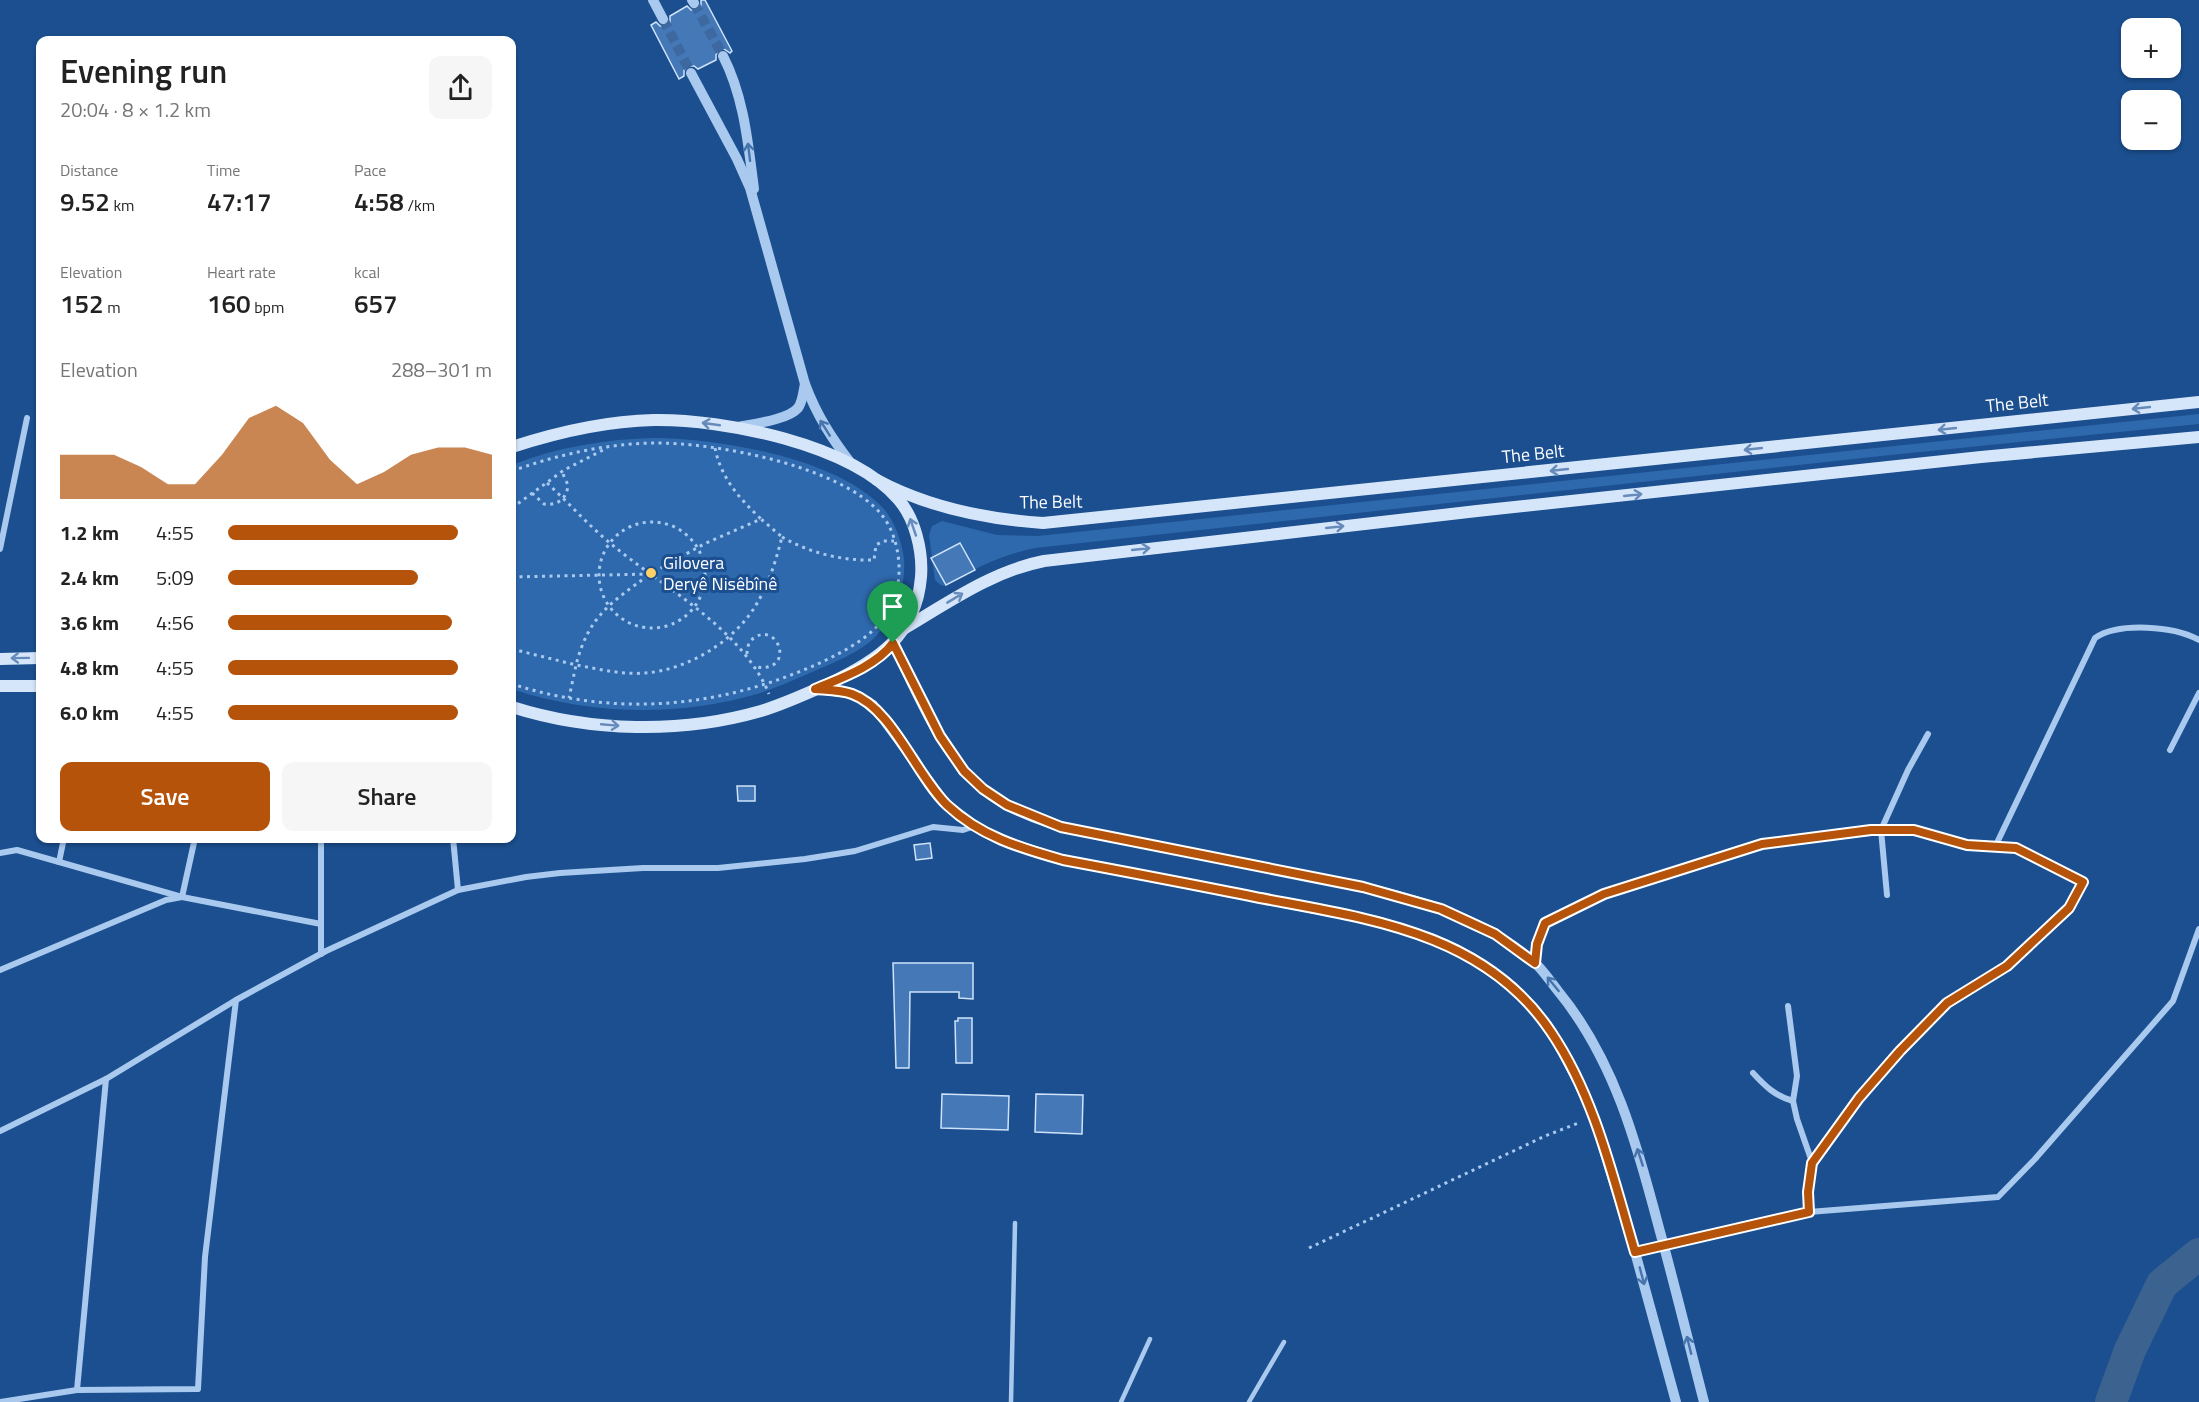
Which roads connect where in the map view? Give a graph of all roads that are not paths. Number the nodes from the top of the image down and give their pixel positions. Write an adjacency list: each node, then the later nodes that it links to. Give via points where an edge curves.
1 (653, 0): 2 (street)
2 (663, 19)
3 (723, 56): 5 (street, one-way to 3, via 744,120)
4 (691, 73): 5 (street, via 737,159)
5 (756, 210): 6 (street)
6 (805, 384): 9 (street, via 802,402 796,410); 12 (street, one-way to 6, via 822,424)
7 (2199, 402): 13 (main road, The Belt, one-way to 13, via 1043,523 990,518 941,507)
8 (27, 418): 14 (street)
9 (734, 428): 11 (main road, The Belt, one-way to 11, via 682,421 627,422 558,432); 12 (main road, The Belt, via 792,441)
10 (2199, 437): 15 (main road, one-way to 10, via 974,587 1044,561 1478,511)
11 (516, 446)
12 (854, 467): 13 (main road, The Belt)
13 (878, 480): 15 (main road, one-way to 13, via 921,578 920,550 899,500)
14 (0, 549)
15 (905, 628): 17 (main road)
16 (2199, 640): 35 (street, via 2152,626 2104,632 2095,638)
17 (893, 643): 22 (main road, via 862,667); 44 (street, via 940,736 964,771 1007,805 1061,827 1363,887 1441,909 1495,934)
18 (36, 658): 19 (main road, one-way to 19)
19 (0, 659)
20 (0, 686): 21 (main road)
21 (36, 686)
22 (815, 689): 26 (main road, one-way to 22, via 622,726 720,721 774,706); 29 (street, via 851,693 873,705 945,803)
23 (2199, 693): 28 (street)
24 (516, 708): 26 (main road)
25 (516, 714): 26 (main road)
26 (571, 721)
27 (1928, 734): 30 (street)
28 (2170, 750)
29 (975, 826): 38 (street, via 963,830 933,828 855,851 805,859 718,868 560,873); 56 (street, via 1003,841 1063,860 1377,921 1456,949 1517,992 1552,1032 1594,1117)
30 (1881, 830): 35 (street, via 1914,830 1967,845); 39 (street); 44 (street, via 1762,844 1604,894 1545,923)
31 (63, 843): 37 (street)
32 (194, 843): 40 (street)
33 (321, 843): 41 (street)
34 (453, 843): 38 (street)
35 (1995, 847): 52 (street, via 2016,848 2083,882 2069,908 2007,966 1947,1003 1900,1051)
36 (0, 852): 37 (street, via 17,850)
37 (59, 862): 40 (street)
38 (458, 890): 43 (street)
39 (1887, 895)
40 (182, 897): 41 (street); 45 (street, via 166,900)
41 (321, 924): 43 (street)
42 (2199, 929): 53 (street, via 2173,1001 1998,1197)
43 (321, 954): 46 (street)
44 (1535, 963): 55 (street, one-way to 44, via 1625,1111 1603,1057 1568,1002)
45 (0, 970)
46 (236, 1000): 49 (street); 59 (street, via 205,1257 198,1389)
47 (1788, 1006): 50 (street, via 1797,1076)
48 (1753, 1073): 50 (street, via 1780,1098)
49 (106, 1079): 51 (street); 59 (street)
50 (1793, 1101): 52 (street)
51 (0, 1131)
52 (1812, 1162): 53 (street)
53 (1809, 1212): 55 (street)
54 (1015, 1223): 61 (lane)
55 (1664, 1245): 56 (street); 65 (street, one-way to 55)
56 (1635, 1252): 64 (street, one-way to 64)
57 (1150, 1339): 62 (lane)
58 (1284, 1342): 63 (lane)
59 (78, 1390): 60 (street)
60 (0, 1402)
61 (1011, 1402)
62 (1121, 1402)
63 (1249, 1402)
64 (1676, 1402)
65 (1704, 1402)

